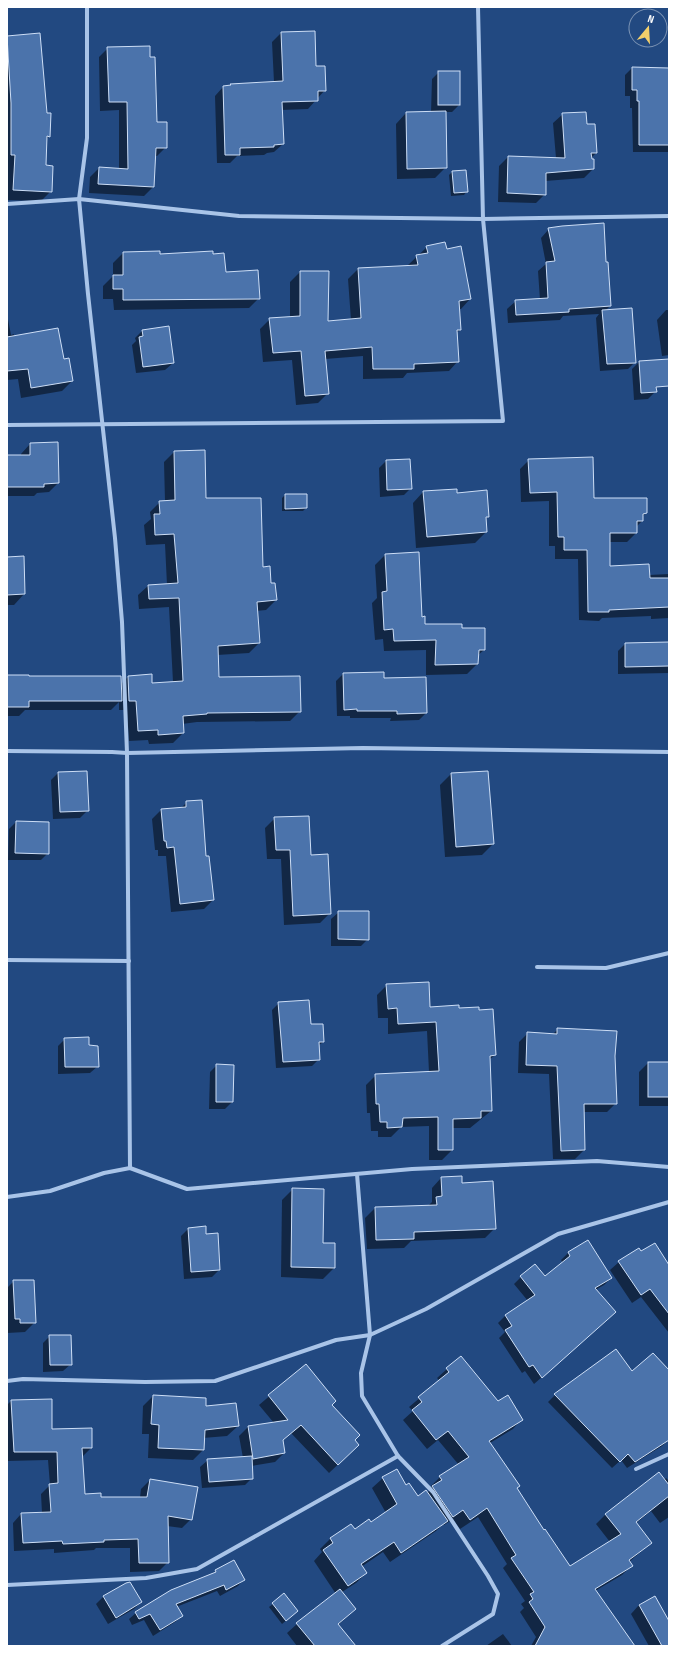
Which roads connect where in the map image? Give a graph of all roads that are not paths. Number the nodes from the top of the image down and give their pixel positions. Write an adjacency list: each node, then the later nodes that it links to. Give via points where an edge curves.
1 (87, 7): 3 (street, via 87,138)
2 (478, 7): 6 (street)
3 (79, 199): 4 (street); 6 (street, via 239,216); 7 (street)
4 (7, 204)
5 (669, 216): 6 (street)
6 (483, 219): 7 (street, via 503,421)
7 (102, 424): 8 (street); 11 (street, via 122,622)
8 (7, 425)
9 (7, 750): 11 (street)
10 (669, 752): 11 (street, via 363,748)
11 (127, 753): 14 (street)
12 (669, 953): 15 (street, via 606,968)
13 (7, 960): 14 (street)
14 (129, 962): 17 (street)
15 (538, 967)
16 (669, 1167): 18 (street, via 597,1161)
17 (130, 1168): 18 (street, via 186,1189); 19 (street, via 104,1173 50,1191)
18 (356, 1174): 21 (street)
19 (7, 1197)
20 (669, 1202): 21 (street, via 558,1234 426,1309)
21 (370, 1334): 22 (street, via 336,1340 215,1381); 24 (street, via 361,1373 362,1396)
22 (7, 1381)
23 (669, 1454): 25 (street)
24 (398, 1456): 26 (street, via 197,1569 146,1578); 27 (street, via 433,1492 498,1594 493,1614)
25 (636, 1469)
26 (7, 1585)
27 (442, 1646)

